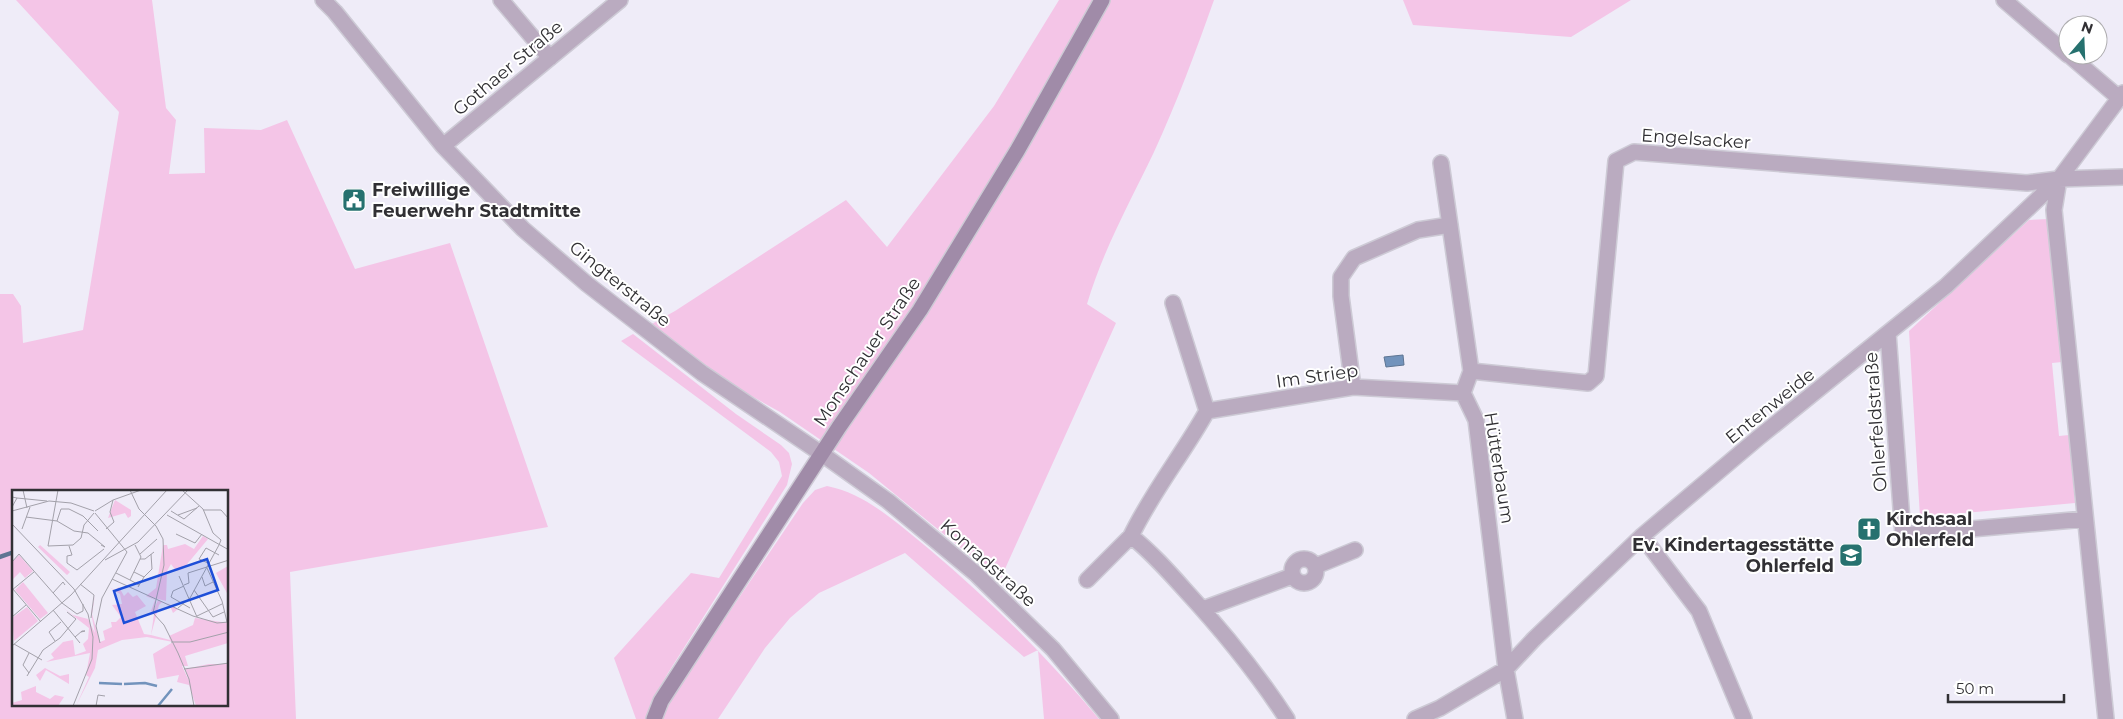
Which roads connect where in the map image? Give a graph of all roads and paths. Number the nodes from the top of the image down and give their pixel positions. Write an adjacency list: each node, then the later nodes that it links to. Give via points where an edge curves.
1 (323, 0): 10 (street, Gingterstraße)
2 (501, 0): 7 (street)
3 (620, 0): 7 (street, Gothaer Straße)
4 (1102, 0): 21 (main road, Monschauer Straße, via 1017,151 925,301)
5 (2004, 0): 6 (street)
6 (2058, 46)
7 (550, 58): 10 (street, Gothaer Straße)
8 (2081, 65): 9 (street)
9 (2121, 96): 13 (street, Entenweide)
10 (443, 146): 21 (street, Gingterstraße, via 523,229 587,284 702,373)
11 (1440, 163): 14 (street)
12 (2123, 177): 13 (street)
13 (2059, 179): 16 (street, Entenweide, via 1946,286); 17 (street, Engelsacker, via 2027,183 1634,152 1616,161 1596,376 1588,383); 22 (street, via 2054,210)
14 (1450, 225): 17 (street); 18 (street, via 1418,230 1354,258 1341,277)
15 (1173, 303): 20 (street)
16 (1888, 334): 22 (street, Ohlerfeldstraße, via 1903,535); 24 (street, Entenweide)
17 (1470, 371): 19 (street)
18 (1353, 387): 19 (street, Im Striep); 20 (street, Im Striep)
19 (1463, 393): 28 (street, Hütterbaum, via 1476,420)
20 (1207, 411): 23 (street, via 1142,513)
21 (822, 454): 29 (main road, Monschauer Straße, via 661,701); 30 (street, Konradstraße, via 888,501 975,573 1053,649)
22 (2085, 519): 35 (street)
23 (1132, 536): 26 (street); 27 (street)
24 (1642, 536): 28 (street, Entenweide); 34 (street, via 1699,611)
25 (1355, 550): 27 (street, via 1316,566 1315,577 1311,581 1300,583 1292,576)
26 (1087, 580)
27 (1203, 609): 31 (street)
28 (1506, 668): 32 (street, Entenweide, via 1440,708); 33 (street, Hütterbaum)
29 (654, 719)
30 (1111, 719)
31 (1287, 719)
32 (1415, 719)
33 (1515, 719)
34 (1744, 719)
35 (2106, 719)

